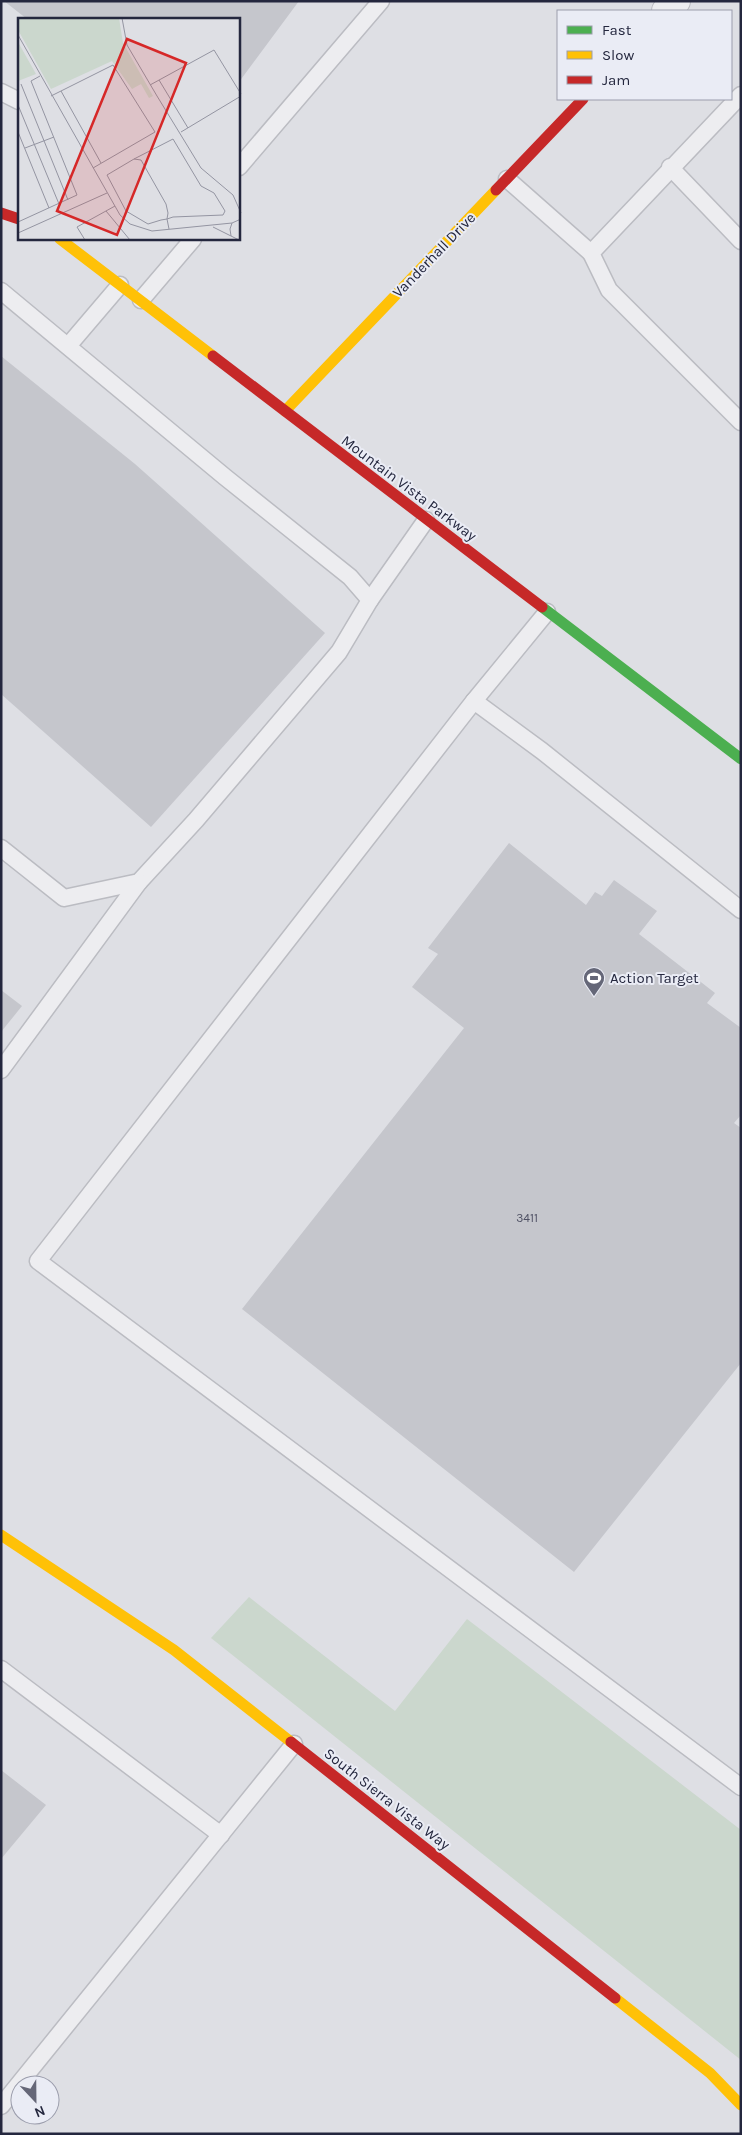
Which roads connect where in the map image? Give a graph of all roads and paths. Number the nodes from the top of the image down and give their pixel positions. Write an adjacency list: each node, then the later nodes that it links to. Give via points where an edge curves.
1 (381, 1): 8 (lane)
2 (676, 1): 3 (street)
3 (667, 10)
4 (1, 92): 6 (lane)
5 (741, 94): 9 (lane)
6 (18, 100)
7 (582, 100): 10 (street, Vanderhall Drive)
8 (240, 166)
9 (670, 168): 15 (lane); 16 (lane)
10 (507, 179): 16 (lane); 21 (street, Vanderhall Drive)
11 (1, 213): 12 (street)
12 (18, 219)
13 (61, 240): 17 (street, Mountain Vista Parkway)
14 (192, 240): 19 (lane)
15 (741, 241)
16 (590, 254): 22 (lane, via 609,290)
17 (120, 285): 19 (street, Mountain Vista Parkway); 20 (lane)
18 (1, 291): 20 (lane)
19 (141, 300): 21 (street, Mountain Vista Parkway)
20 (68, 346): 24 (lane, via 350,577)
21 (285, 411): 23 (street, Mountain Vista Parkway)
22 (741, 422)
23 (426, 520): 24 (lane); 25 (street, Mountain Vista Parkway)
24 (370, 600): 29 (lane, via 339,652)
25 (547, 612): 26 (lane); 27 (street, Mountain Vista Parkway)
26 (474, 700): 30 (lane); 35 (lane, via 38,1261)
27 (741, 759)
28 (1, 848): 29 (lane, via 64,898)
29 (139, 882): 31 (lane)
30 (741, 910)
31 (1, 1070)
32 (1, 1535): 34 (street, South Sierra Vista Way, via 174,1650)
33 (1, 1669): 36 (lane)
34 (294, 1744): 36 (lane); 37 (street, South Sierra Vista Way, via 710,2073)
35 (741, 1786)
36 (221, 1835): 38 (lane)
37 (741, 2105)
38 (1, 2106)

